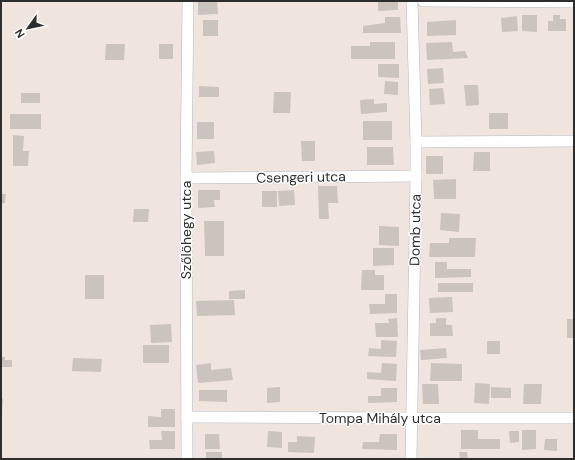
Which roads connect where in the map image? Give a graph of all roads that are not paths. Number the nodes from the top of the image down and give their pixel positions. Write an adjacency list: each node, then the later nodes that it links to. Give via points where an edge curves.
1 (188, 1): 8 (street, Szőlöhegy utca)
2 (412, 1): 6 (street, Domb utca)
3 (423, 1): 4 (street)
4 (574, 2)
5 (574, 141): 6 (street)
6 (416, 142): 7 (street, Domb utca)
7 (416, 176): 8 (street, Csengeri utca); 10 (street, Domb utca)
8 (186, 178): 9 (street, Szőlöhegy utca)
9 (187, 417): 10 (street, Tompa Mihály utca); 12 (street, Szőlöhegy utca)
10 (411, 418): 11 (street, Tompa Mihály utca); 13 (street, Domb utca)
11 (574, 418)
12 (187, 459)
13 (411, 459)

